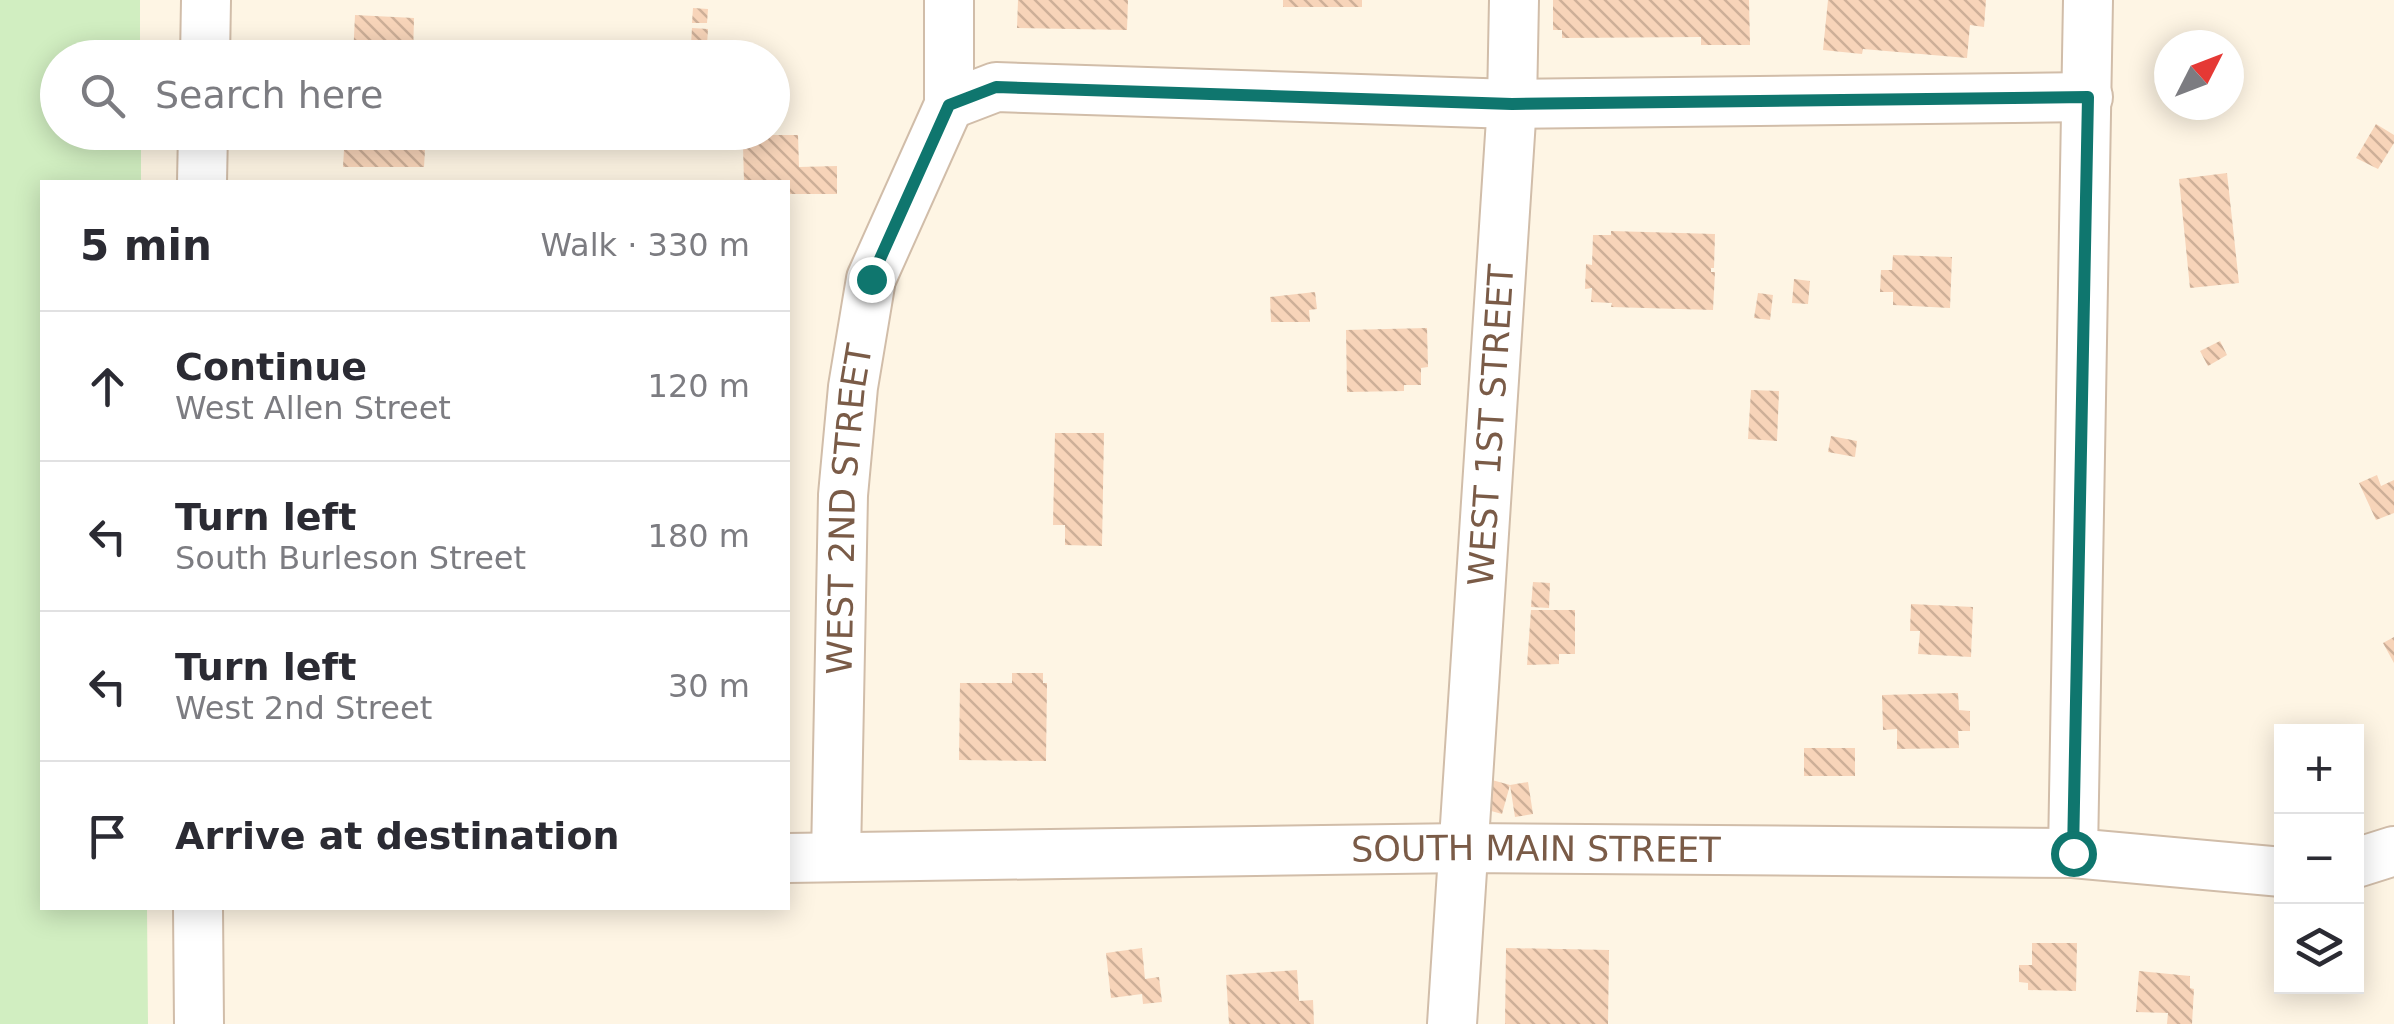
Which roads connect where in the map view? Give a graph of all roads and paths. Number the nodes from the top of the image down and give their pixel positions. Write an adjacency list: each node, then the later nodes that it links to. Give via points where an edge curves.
1 (206, 0): 5 (street)
2 (949, 0): 8 (street, WEST 2ND STREET)
3 (1514, 0): 7 (street, WEST 1ST STREET)
4 (2088, 0): 6 (street)
5 (205, 40)
6 (2088, 97): 7 (street); 13 (street)
7 (1512, 104): 8 (street, via 996,87); 11 (street, WEST 1ST STREET)
8 (949, 105): 14 (street, WEST 2ND STREET, via 871,279 853,387 843,495)
9 (203, 150): 10 (street)
10 (202, 180)
11 (1464, 848): 13 (street, SOUTH MAIN STREET); 14 (street, SOUTH MAIN STREET); 20 (street, WEST 1ST STREET)
12 (2394, 851): 16 (street)
13 (2073, 853): 17 (street, SOUTH MAIN STREET)
14 (836, 857): 15 (street, SOUTH MAIN STREET)
15 (790, 858)
16 (2364, 860)
17 (2274, 871)
18 (198, 910): 19 (street)
19 (199, 1024)
20 (1452, 1024)

